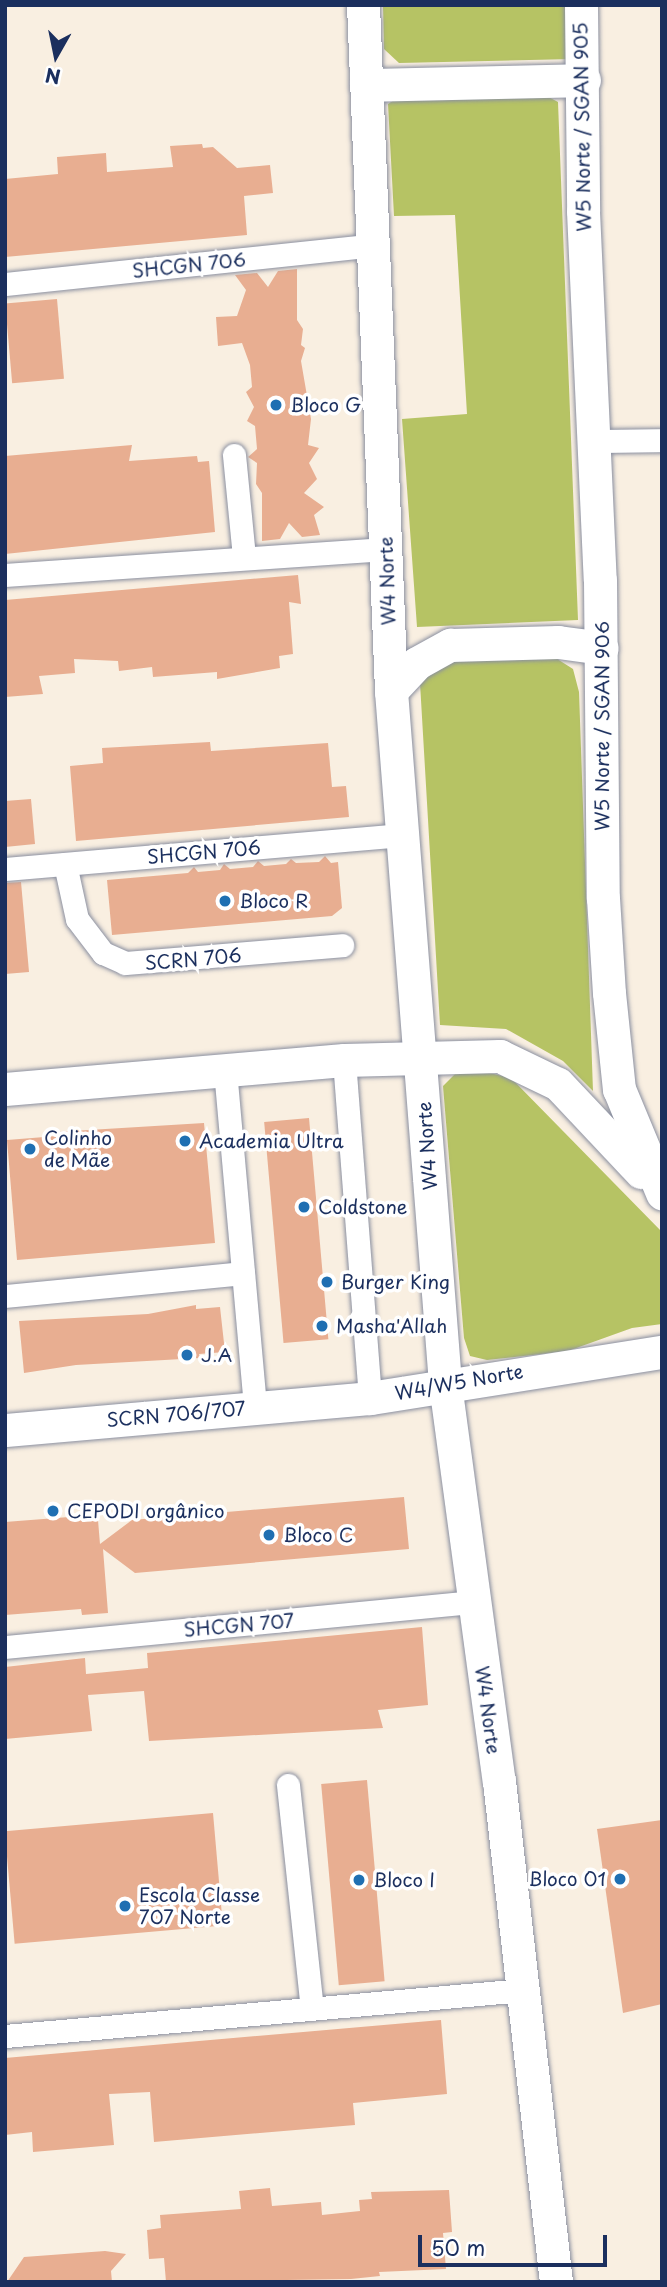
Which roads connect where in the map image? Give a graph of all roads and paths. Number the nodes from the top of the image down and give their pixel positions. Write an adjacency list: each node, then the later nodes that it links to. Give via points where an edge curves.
1 (363, 5): 4 (main road, W4 Norte)
2 (581, 5): 3 (main road, W5 Norte / SGAN 905)
3 (584, 80): 4 (main road); 6 (main road, W5 Norte / SGAN 905)
4 (366, 85): 5 (main road, W4 Norte)
5 (373, 245): 7 (street, SHCGN 706); 11 (main road, W4 Norte)
6 (584, 249): 9 (main road, W5 Norte / SGAN 906)
7 (5, 284)
8 (662, 440): 9 (street)
9 (594, 441): 14 (main road, W5 Norte / SGAN 906)
10 (234, 455): 12 (street)
11 (385, 549): 12 (street); 15 (main road, W4 Norte)
12 (244, 557): 13 (street)
13 (5, 575)
14 (602, 648): 15 (main road, via 558,642 450,645 417,663); 24 (main road, W5 Norte / SGAN 906, via 603,898 613,1035 619,1089)
15 (391, 691): 16 (main road, W4 Norte)
16 (403, 835): 17 (street, SHCGN 706); 20 (main road, W4 Norte)
17 (65, 864): 18 (street, SHCGN 706); 19 (street, SCRN 706, via 77,919 103,953 117,961 141,964)
18 (5, 869)
19 (342, 945)
20 (421, 1058): 21 (main road); 24 (main road, via 500,1056 558,1084); 28 (main road, W4 Norte)
21 (344, 1060): 22 (main road); 29 (street)
22 (225, 1070): 23 (main road); 25 (street, SCRN 706/707)
23 (5, 1089)
24 (662, 1194)
25 (243, 1273): 26 (street); 30 (street, SCRN 706/707)
26 (5, 1296)
27 (662, 1352): 28 (main road, W4/W5 Norte)
28 (445, 1384): 29 (main road, W4/W5 Norte); 32 (main road, W4 Norte)
29 (370, 1398): 30 (main road, W4/W5 Norte)
30 (255, 1408): 31 (main road, SCRN 706/707)
31 (5, 1430)
32 (472, 1602): 33 (street, SHCGN 707); 35 (main road, W4 Norte)
33 (5, 1647)
34 (288, 1785): 36 (street)
35 (523, 1990): 36 (street); 38 (main road, W4 Norte)
36 (312, 2008): 37 (street)
37 (5, 2036)
38 (553, 2281)

